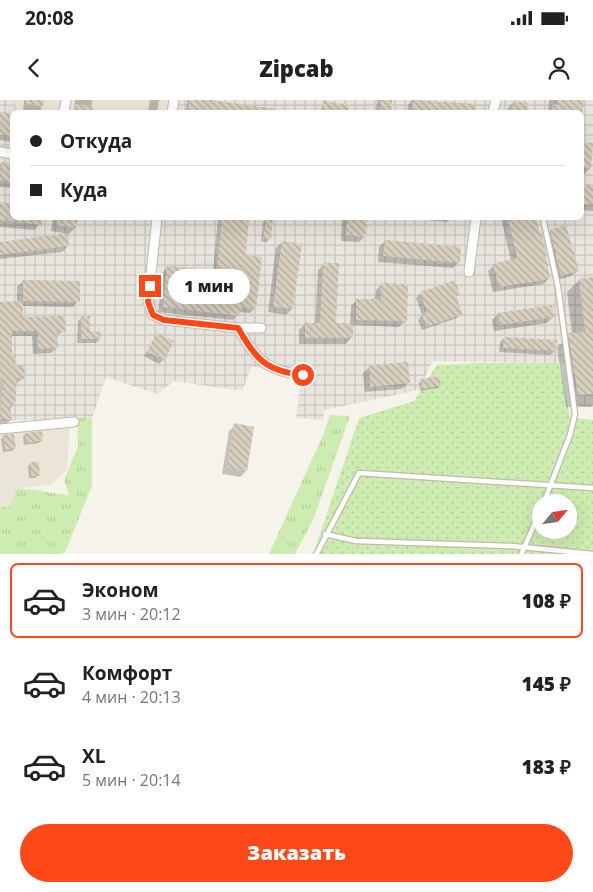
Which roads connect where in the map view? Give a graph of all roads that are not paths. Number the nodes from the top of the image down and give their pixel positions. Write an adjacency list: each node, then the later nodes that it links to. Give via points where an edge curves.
1 (157, 220): 5 (street, via 148,302 153,315 164,320)
2 (476, 220): 4 (street)
3 (543, 220): 10 (lane, via 558,287 575,414)
4 (469, 272)
5 (238, 328): 6 (street); 7 (street, via 251,351 264,364)
6 (261, 328)
7 (303, 375)
8 (74, 422): 9 (street)
9 (0, 429)
10 (552, 486): 11 (lane); 12 (lane); 14 (lane, via 359,473)
11 (593, 488)
12 (548, 494)
13 (532, 529): 15 (lane)
14 (325, 534): 15 (lane, via 356,541); 16 (lane)
15 (524, 547): 17 (lane); 18 (lane)
16 (316, 554)
17 (521, 554)
18 (593, 554)

